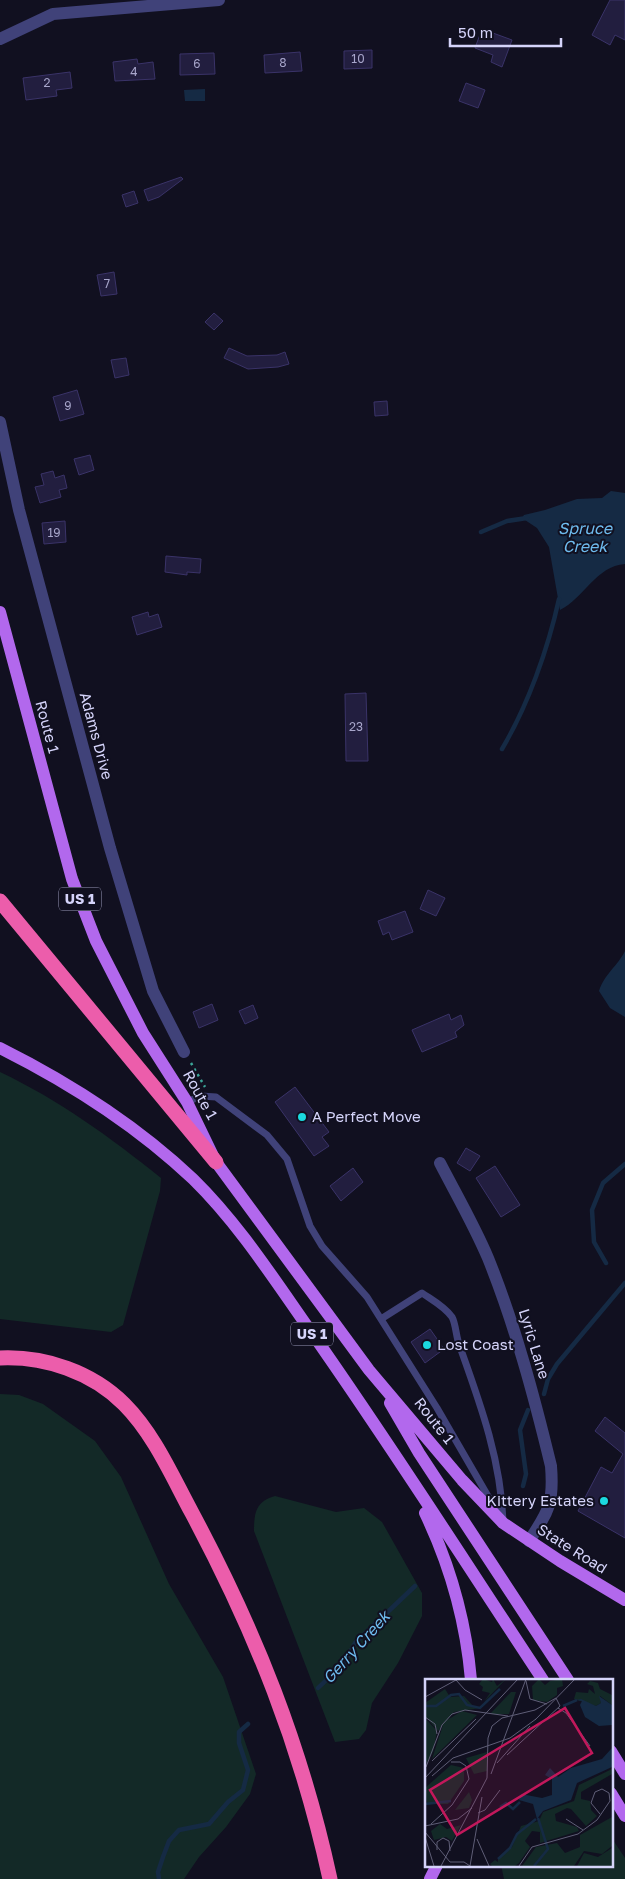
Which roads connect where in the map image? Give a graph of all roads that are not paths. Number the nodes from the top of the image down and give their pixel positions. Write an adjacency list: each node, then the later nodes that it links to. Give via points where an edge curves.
1 (219, 0): 2 (street, via 53,14)
2 (0, 39)
3 (0, 422): 7 (street, Adams Drive, via 20,514 110,848 153,991)
4 (0, 612): 8 (main road, Route 1 / US 1, via 72,879 89,923 143,1033)
5 (0, 901): 9 (highway)
6 (0, 1048): 14 (main road, US 1, via 86,1096 136,1129 193,1180 234,1225 280,1288)
7 (184, 1052)
8 (187, 1102): 9 (main road, Route 1 / US 1); 11 (lane, via 201,1096 216,1097 266,1135 287,1159 310,1226 322,1246 367,1297)
9 (216, 1162): 13 (main road, Route 1 / US 1)
10 (440, 1162): 16 (street, Lyric Lane, via 497,1280 525,1366 551,1466 550,1506)
11 (381, 1319): 15 (lane); 15 (lane, via 422,1293 453,1318 456,1338 473,1380 498,1468)
12 (0, 1358): 26 (highway, via 27,1358 76,1372 108,1391 146,1432 225,1576 264,1662 306,1782)
13 (369, 1370): 15 (main road, Route 1 / US 1, via 437,1452); 20 (main road, via 419,1453)
14 (404, 1470): 18 (main road, US 1, via 445,1561 459,1605); 19 (main road)
15 (503, 1523): 16 (main road, State Road / US 1)
16 (529, 1541): 17 (main road, State Road / US 1)
17 (625, 1600)
18 (472, 1679)
19 (542, 1679)
20 (567, 1679)
21 (612, 1753): 22 (main road)
22 (625, 1774)
23 (612, 1795): 24 (main road)
24 (625, 1816)
25 (436, 1866): 27 (main road)
26 (330, 1879)
27 (430, 1879)

